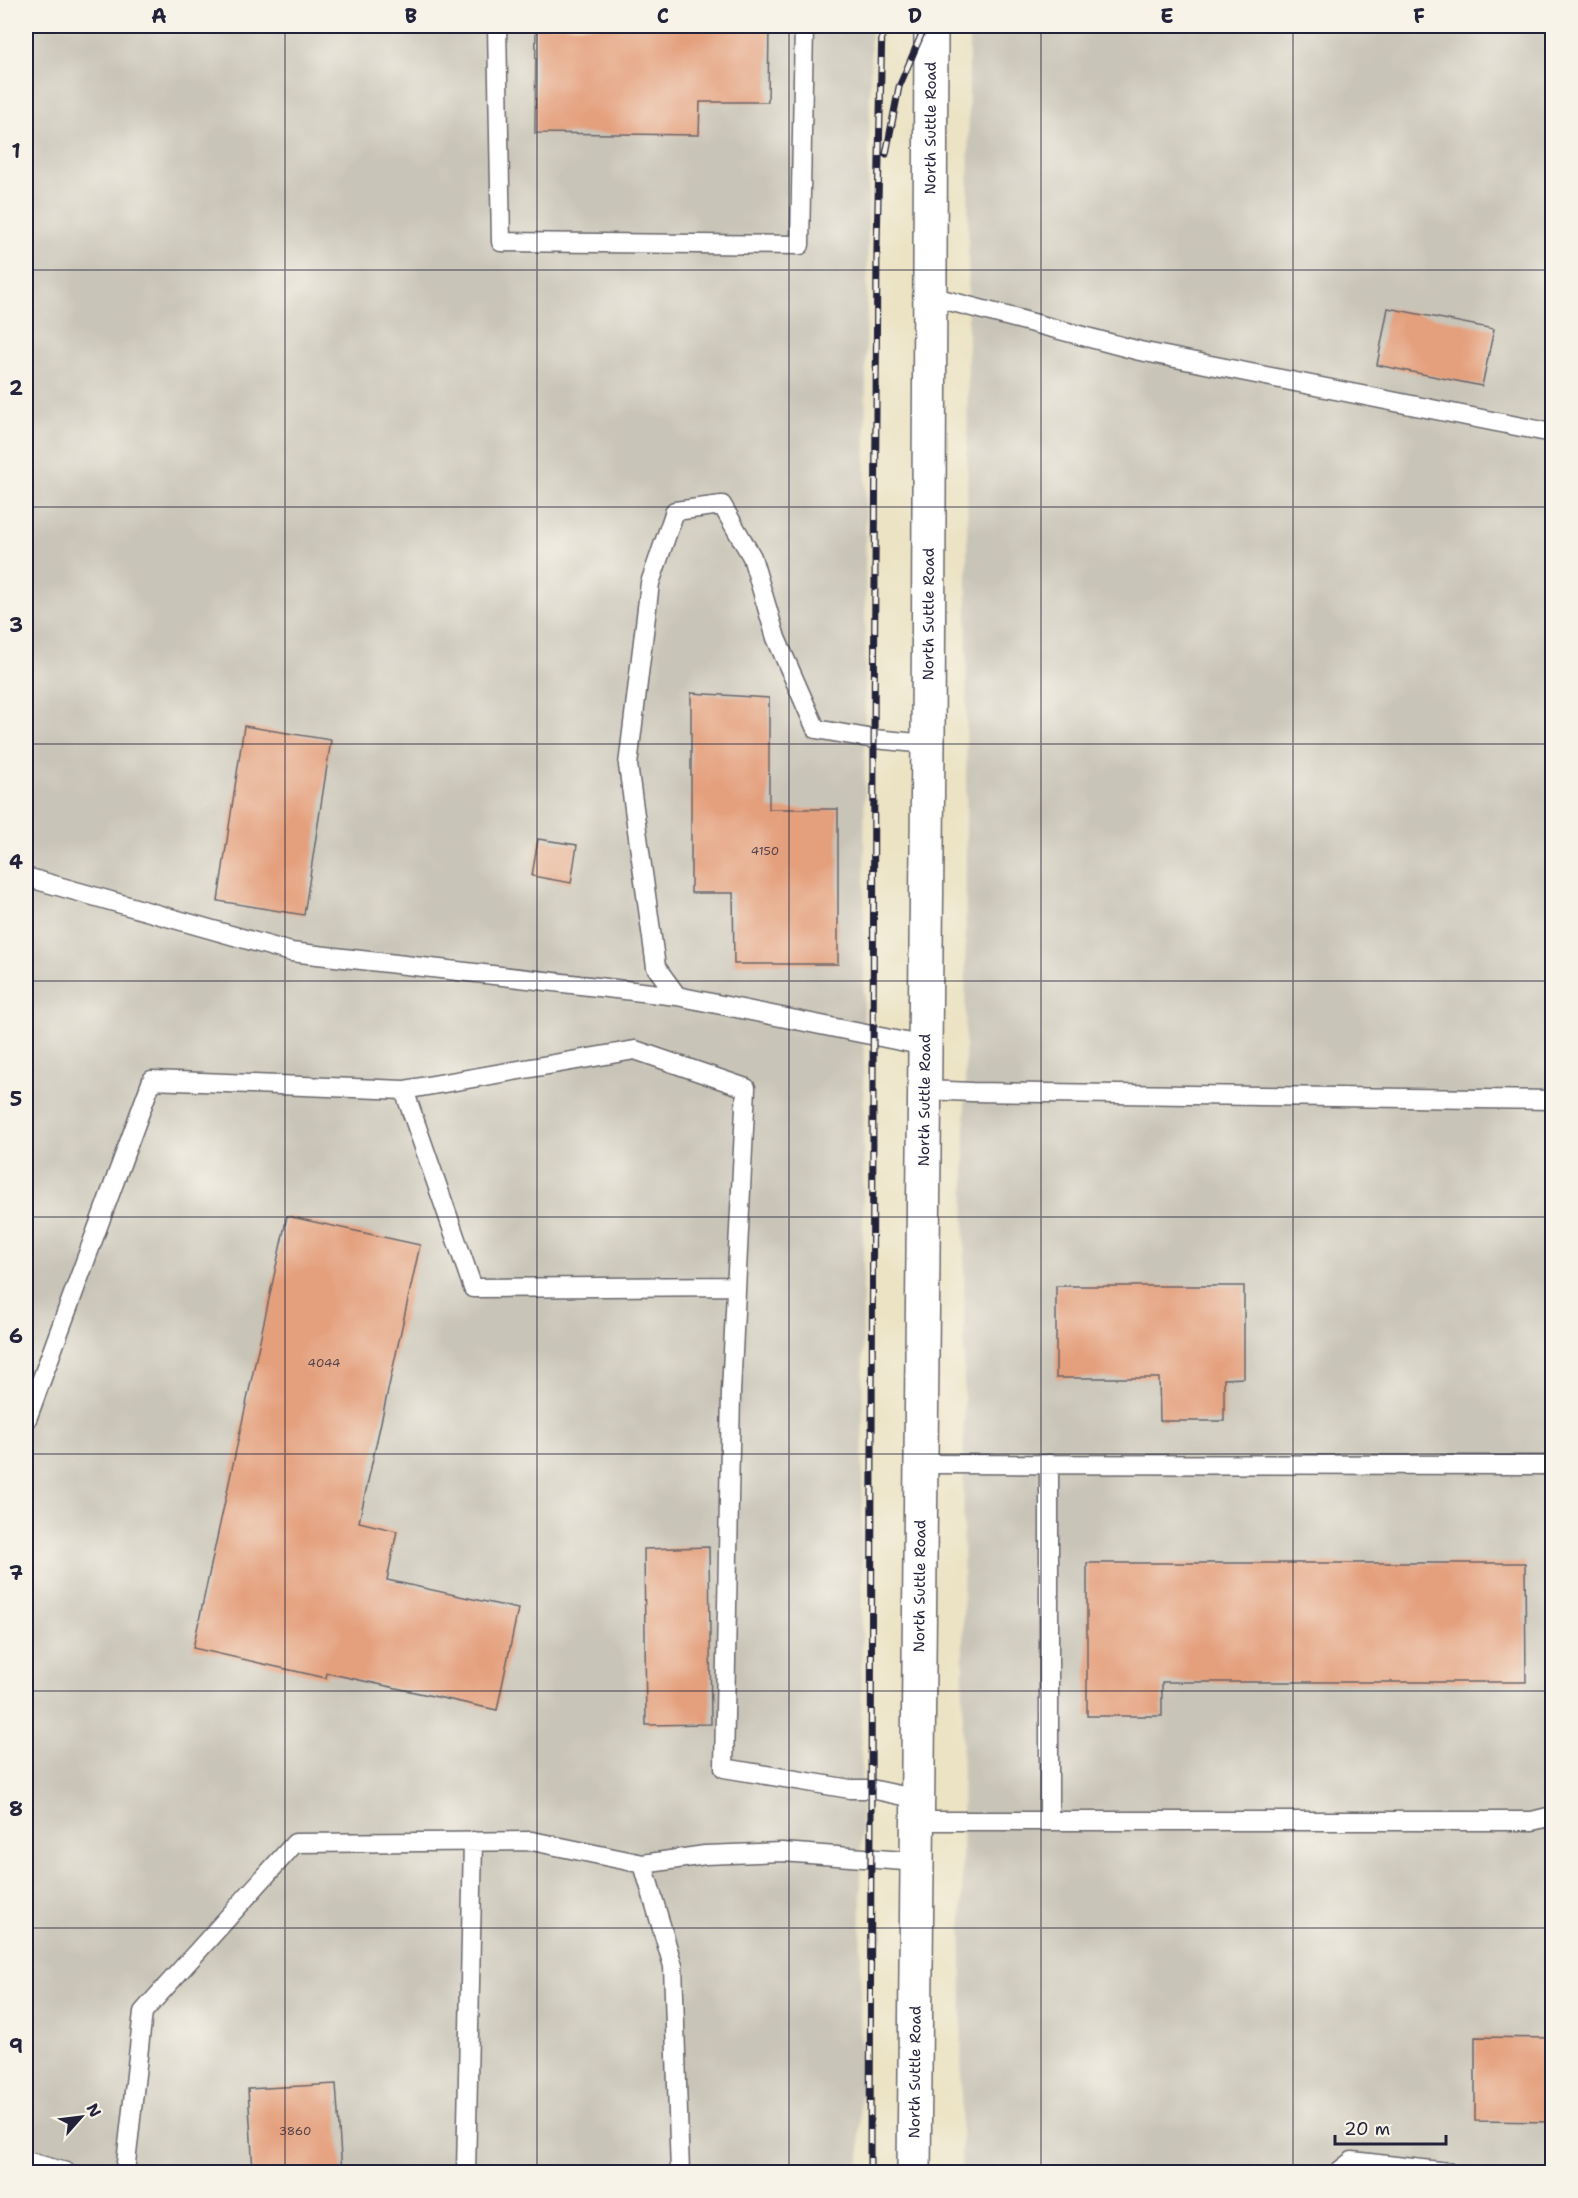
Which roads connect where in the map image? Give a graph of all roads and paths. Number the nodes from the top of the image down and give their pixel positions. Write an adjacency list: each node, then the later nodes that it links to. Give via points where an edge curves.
1 (497, 26): 2 (lane, via 501,242 800,244)
2 (804, 26)
3 (934, 28): 4 (street, North Suttle Road)
4 (930, 296): 5 (lane, via 1140,351); 6 (street, North Suttle Road)
5 (1552, 433)
6 (928, 744): 8 (lane, via 816,729 776,638 752,557 722,505 675,511 650,583 628,765 656,967); 9 (street, North Suttle Road)
7 (26, 877): 8 (lane, via 291,952)
8 (677, 996): 9 (lane)
9 (925, 1046): 11 (street, North Suttle Road)
10 (404, 1090): 13 (lane, via 473,1288); 13 (lane, via 635,1050 746,1088); 14 (lane, via 152,1080)
11 (925, 1090): 12 (lane); 15 (street, North Suttle Road)
12 (1552, 1100)
13 (736, 1286): 18 (lane, via 724,1768 871,1790)
14 (27, 1419)
15 (921, 1464): 16 (lane); 18 (street, North Suttle Road)
16 (1049, 1464): 17 (lane); 20 (lane)
17 (1552, 1465)
18 (918, 1810): 20 (lane); 22 (street, North Suttle Road)
19 (1552, 1816): 20 (lane, via 1532,1821)
20 (1050, 1821)
21 (473, 1841): 23 (lane, via 532,1841); 26 (lane, via 295,1843 143,2012); 27 (lane)
22 (918, 1862): 23 (lane, via 782,1852 705,1855); 29 (street, North Suttle Road)
23 (643, 1864): 28 (lane, via 673,1966)
24 (26, 2161): 25 (lane)
25 (66, 2172)
26 (125, 2172)
27 (466, 2172)
28 (680, 2172)
29 (914, 2172)
30 (1338, 2172): 31 (lane, via 1352,2161)
31 (1448, 2172)

